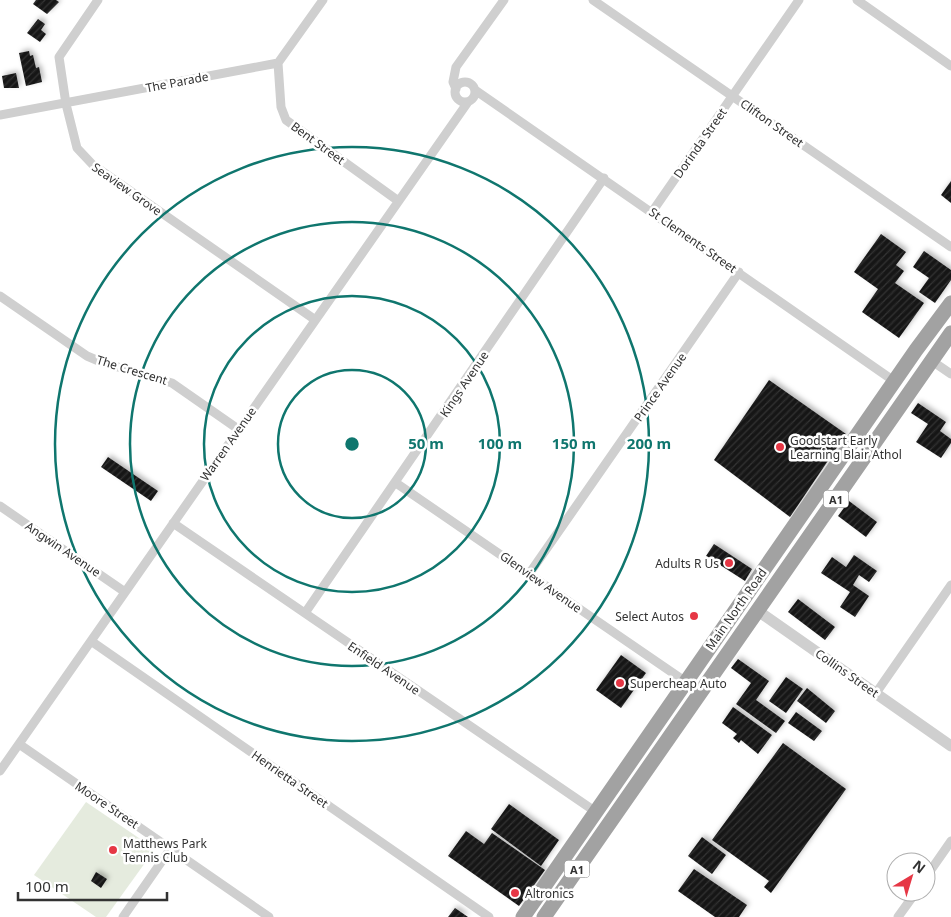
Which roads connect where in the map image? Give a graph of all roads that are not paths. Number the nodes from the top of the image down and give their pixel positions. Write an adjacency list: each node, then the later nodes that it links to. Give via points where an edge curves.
1 (98, 0): 16 (street, Seaview Grove, via 58,57)
2 (323, 0): 7 (street)
3 (504, 0): 8 (street, Warren Avenue)
4 (593, 0): 13 (street, Clifton Street)
5 (799, 0): 13 (street, Dorinda Street)
6 (857, 0): 9 (street)
7 (278, 63): 16 (street, The Parade); 20 (street, Bent Street, via 281,108 286,120)
8 (459, 63): 10 (street); 12 (street, Warren Avenue, via 453,74)
9 (951, 66)
10 (465, 83): 11 (street, St Clements Street); 12 (street)
11 (475, 90): 14 (street, Warren Avenue); 15 (street, St Clements Street)
12 (457, 93): 14 (street); 18 (street, Warren Avenue)
13 (733, 96): 21 (street, Dorinda Street); 22 (street, Clifton Street)
14 (469, 101): 15 (street); 18 (street, Warren Avenue)
15 (490, 101): 19 (street, St Clements Street)
16 (66, 104): 17 (street, The Parade); 26 (street, Seaview Grove, via 76,148 83,157)
17 (0, 116)
18 (455, 117): 20 (street, Warren Avenue)
19 (604, 178): 21 (street, St Clements Street); 33 (street, Kings Avenue)
20 (397, 200): 26 (street, Warren Avenue)
21 (652, 212): 23 (street, St Clements Street)
22 (951, 247)
23 (739, 272): 31 (street, St Clements Street); 36 (street, Prince Avenue)
24 (0, 296): 32 (street, The Crescent, via 86,356 172,383)
25 (951, 303): 28 (highway, Main North Road / A1)
26 (314, 320): 32 (street, Warren Avenue)
27 (951, 333): 29 (highway, Main North Road / A1)
28 (916, 350): 29 (highway); 31 (highway, Main North Road / A1)
29 (932, 361): 30 (street); 40 (highway, Main North Road / A1)
30 (951, 374)
31 (894, 381): 39 (highway, Main North Road / A1)
32 (238, 429): 35 (street, Warren Avenue)
33 (396, 483): 36 (street, Glenview Avenue); 41 (street, Kings Avenue)
34 (0, 506): 38 (street, Angwin Avenue)
35 (173, 524): 38 (street, Warren Avenue); 41 (street, Enfield Avenue)
36 (529, 574): 43 (street, Glenview Avenue)
37 (951, 585): 45 (street)
38 (125, 592): 42 (street, Warren Avenue)
39 (743, 600): 40 (highway, Collins Street); 43 (highway, Main North Road / A1)
40 (758, 611): 44 (highway, Main North Road / A1); 45 (street, Collins Street)
41 (305, 613): 49 (street, Enfield Avenue)
42 (91, 641): 46 (street, Warren Avenue); 57 (street, Henrietta Street)
43 (686, 682): 44 (highway); 49 (highway, Main North Road / A1)
44 (701, 692): 50 (highway, Main North Road / A1)
45 (876, 693): 47 (street, Collins Street)
46 (19, 744): 48 (street, Warren Avenue); 52 (street, Moore Street)
47 (951, 746)
48 (0, 771)
49 (596, 812): 50 (highway); 58 (highway, Main North Road / A1)
50 (610, 822): 59 (highway, Main North Road / A1)
51 (951, 841): 53 (street)
52 (171, 848): 55 (street); 56 (street, Moore Street)
53 (936, 863)
54 (909, 902): 60 (street)
55 (123, 917)
56 (269, 917)
57 (490, 917)
58 (524, 917)
59 (544, 917)
60 (898, 917)

